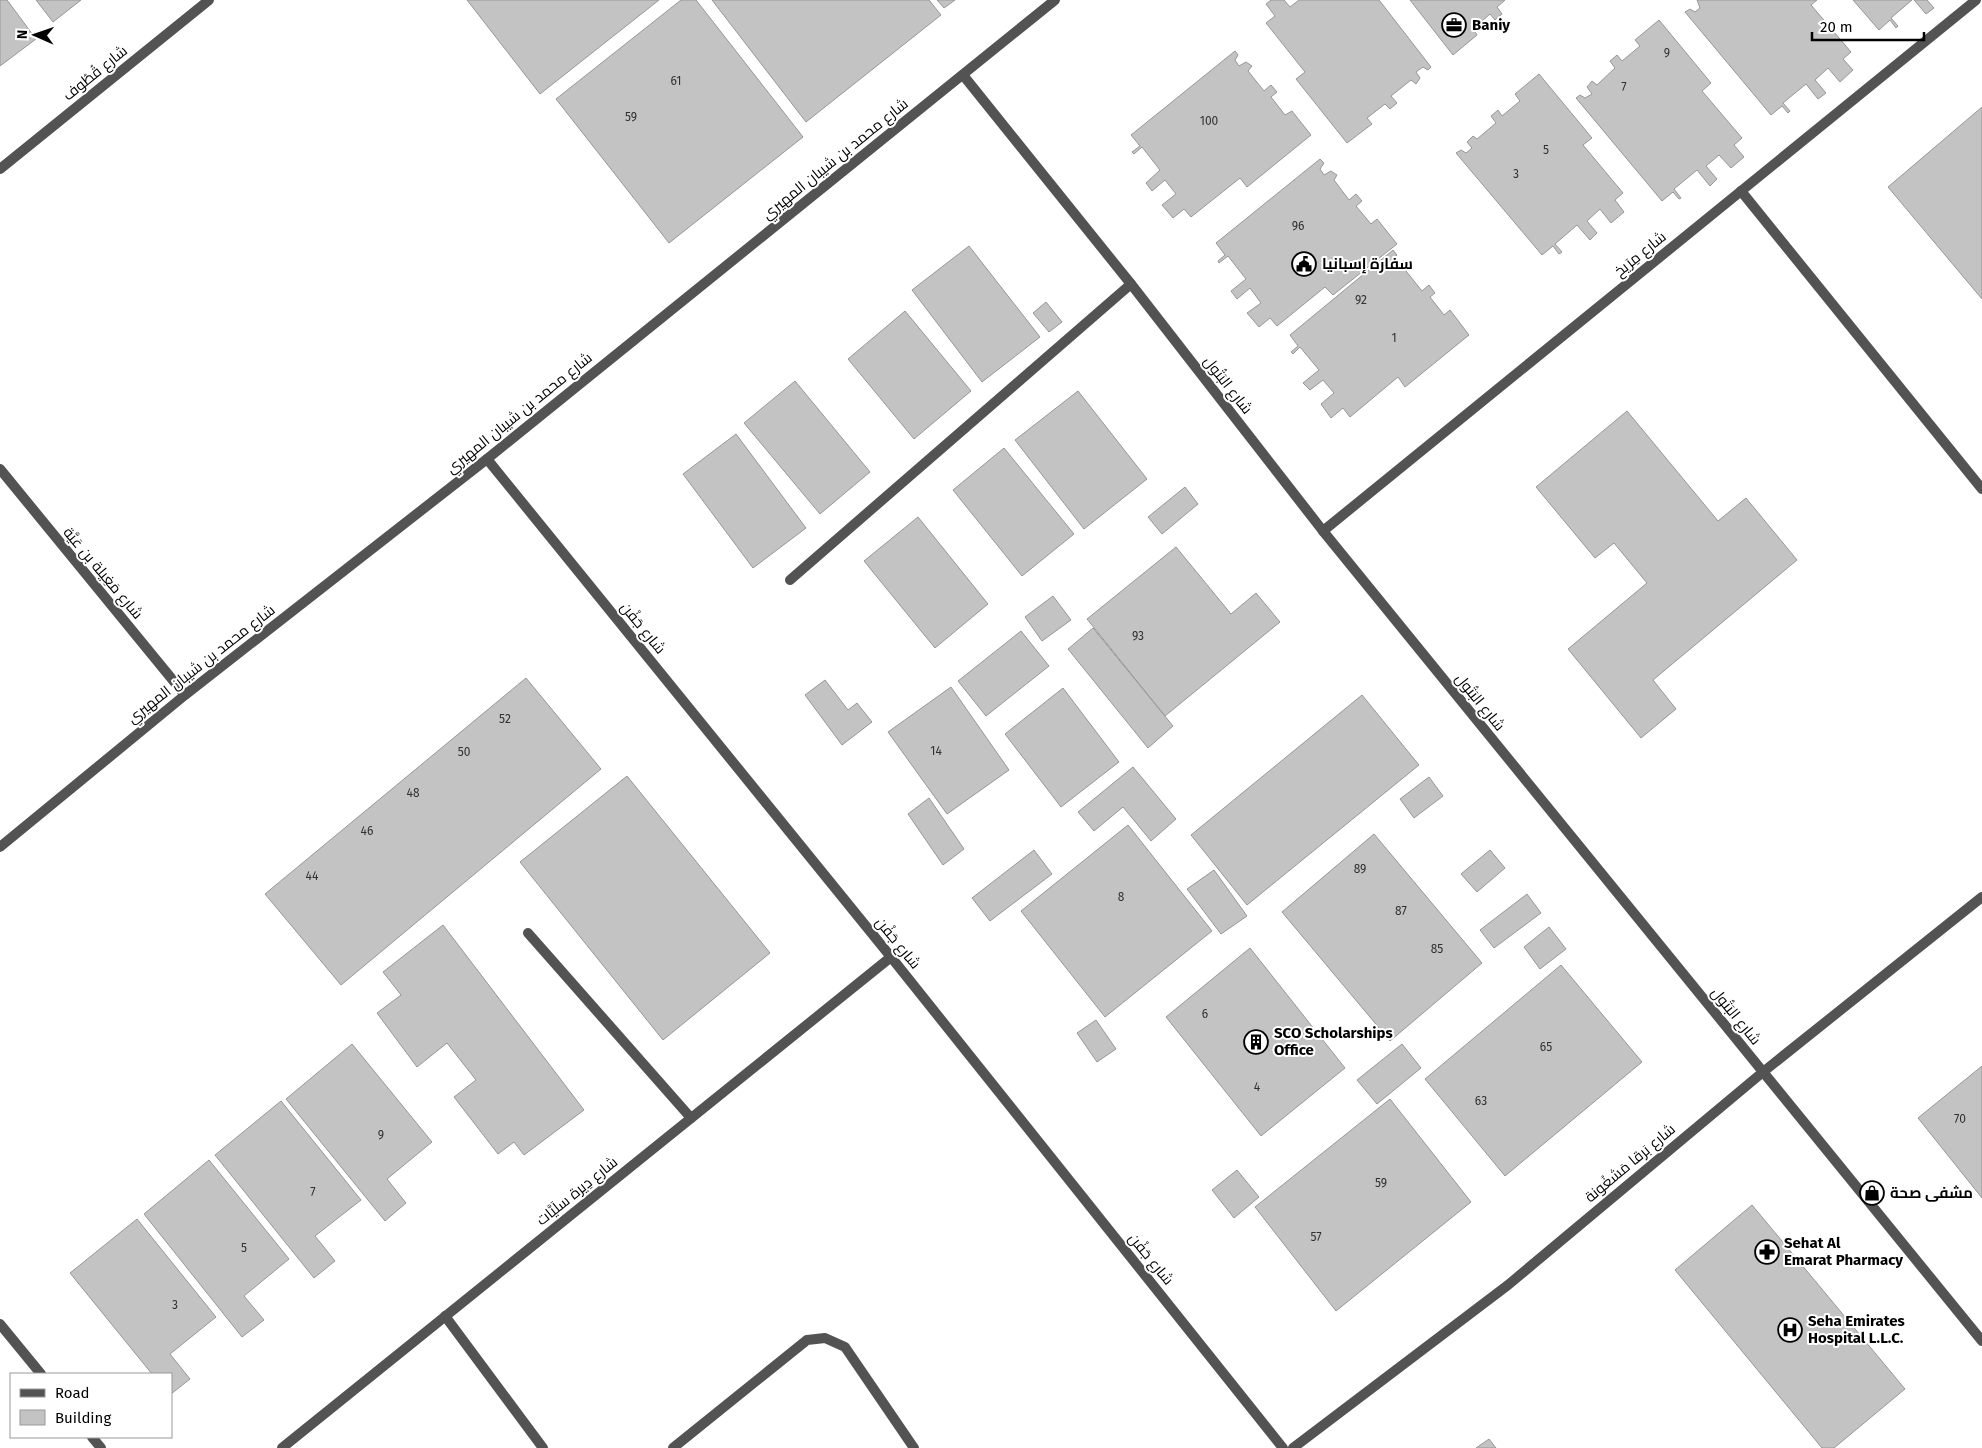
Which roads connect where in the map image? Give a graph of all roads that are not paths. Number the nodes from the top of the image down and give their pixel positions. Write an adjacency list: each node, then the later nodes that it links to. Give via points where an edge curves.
1 (209, 0): 5 (street, شارع قُطُوف)
2 (1055, 0): 4 (street, شارع محمد بن شيبان المهيري)
3 (1976, 0): 6 (street, شارع مِرَيخ)
4 (963, 75): 7 (street, شارع البَتُول); 8 (street, شارع محمد بن شيبان المهيري)
5 (0, 169)
6 (1741, 191): 10 (street); 11 (street, شارع مِرَيخ)
7 (1131, 284): 11 (street, شارع البَتُول); 12 (street)
8 (486, 459): 13 (street, شارع محمد بن شيبان المهيري); 17 (street, شارع جَفْن)
9 (0, 469): 13 (street, شارع مَغِيلة بن عَيَّة)
10 (1982, 489)
11 (1322, 531): 18 (street, شارع البَتُول)
12 (790, 580)
13 (185, 695): 14 (street, شارع محمد بن شيبان المهيري)
14 (0, 847)
15 (1982, 896): 18 (street, شارع بَرقا مَشغُونة)
16 (528, 933): 19 (street)
17 (891, 957): 19 (street, شارع دِيرة سلَيَّات); 30 (street, شارع جَفْن)
18 (1763, 1072): 22 (street, شارع البَتُول); 31 (street, شارع بَرقا مَشغُونة, via 1508,1285)
19 (690, 1118): 20 (street, شارع دِيرة سلَيَّات)
20 (445, 1316): 26 (street, شارع دِيرة سلَيَّات); 27 (street)
21 (0, 1324): 23 (street)
22 (1982, 1341)
23 (40, 1373)
24 (93, 1438): 25 (street)
25 (101, 1448)
26 (282, 1448)
27 (544, 1448)
28 (673, 1448): 29 (street, via 807,1340 825,1338 845,1348)
29 (914, 1448)
30 (1283, 1448)
31 (1293, 1448)

